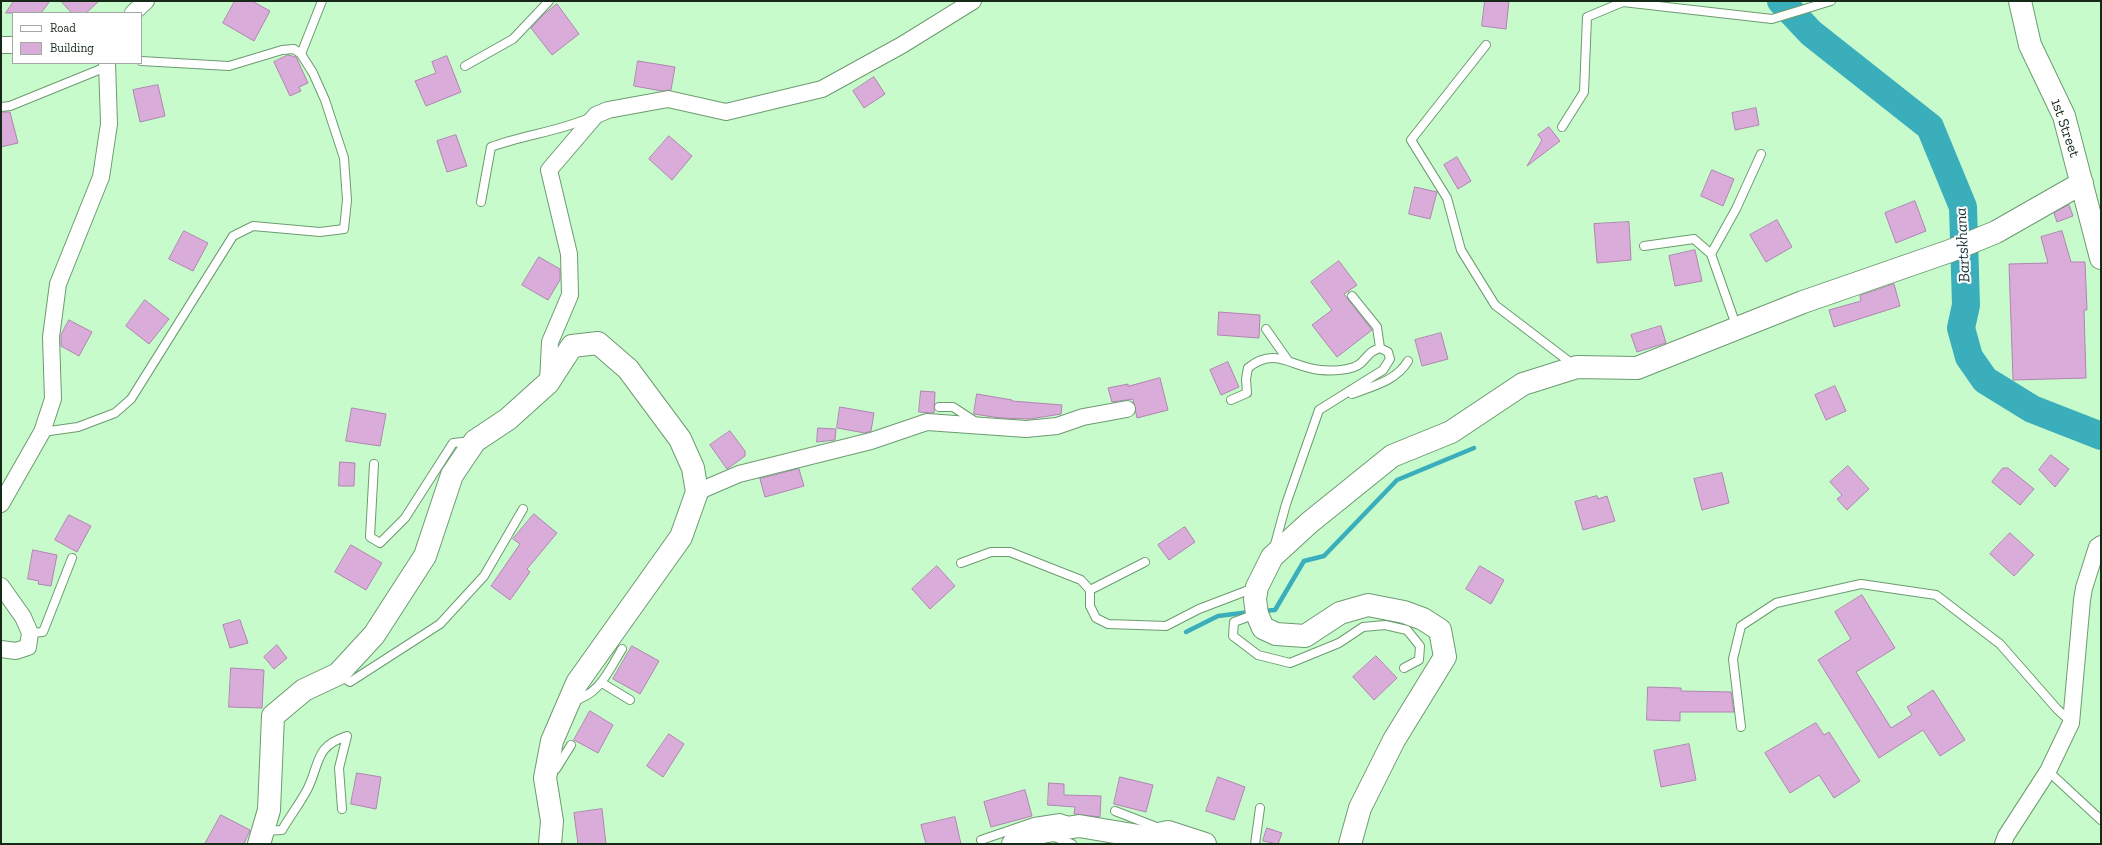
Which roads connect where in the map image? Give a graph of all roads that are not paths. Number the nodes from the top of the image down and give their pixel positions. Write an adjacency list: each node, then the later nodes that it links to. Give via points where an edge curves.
1 (146, 1): 7 (street)
2 (322, 1): 11 (lane)
3 (549, 1): 14 (lane, via 513,38)
4 (973, 1): 16 (street, via 902,45 822,89 726,112 668,99 608,110)
5 (1831, 1): 17 (lane, via 1772,19 1623,2 1587,17 1584,92)
6 (2020, 1): 19 (street, 1st Street, via 2030,45 2064,116)
7 (134, 12)
8 (1, 45): 9 (street)
9 (12, 45)
10 (1486, 45): 30 (lane, via 1411,140 1447,198 1461,250 1495,305)
11 (301, 54): 12 (lane, via 294,49 282,50 229,66); 37 (lane, via 325,100 344,158 347,200 344,229 320,232 253,226 233,236 131,399 115,413 78,427)
12 (142, 61)
13 (106, 65): 15 (lane, via 10,106); 37 (street, via 109,124 101,176 58,284 50,337 52,399)
14 (465, 66)
15 (1, 107)
16 (596, 115): 20 (lane, via 567,128 491,147); 31 (street, via 549,170 569,254 570,295 550,342)
17 (1562, 127)
18 (1761, 154): 22 (lane, via 1736,209)
19 (2082, 183): 23 (street, 1st Street); 26 (street, via 1996,232 1950,251 1803,302)
20 (482, 202)
21 (1644, 246): 22 (lane, via 1694,239)
22 (1711, 254): 26 (lane)
23 (2101, 258)
24 (1352, 296): 27 (lane, via 1377,327)
25 (1266, 329): 28 (lane)
26 (1737, 329): 30 (street, via 1637,368)
27 (1380, 348): 28 (lane, via 1371,351 1360,364 1346,369 1320,370 1300,366); 32 (lane, via 1388,352 1390,359 1384,370)
28 (1287, 359): 33 (lane, via 1270,357 1256,361 1248,368 1248,393)
29 (1408, 361): 32 (lane, via 1402,371 1383,383)
30 (1577, 367): 44 (street, via 1523,384 1451,432 1392,456 1309,523)
31 (548, 383): 38 (street, via 508,419); 40 (street, via 572,346 598,343 628,369 680,439 693,468)
32 (1340, 398): 44 (lane, via 1319,410 1286,504)
33 (1231, 400)
34 (939, 407): 36 (lane, via 953,407)
35 (1127, 409): 36 (street, via 1083,417 1057,426 1026,429)
36 (982, 426): 40 (street, via 927,422 871,441 738,474)
37 (42, 432): 41 (street)
38 (475, 441): 39 (lane, via 453,443 405,518 380,543 370,536); 56 (street, via 452,475 425,556 374,635)
39 (374, 464)
40 (697, 492): 59 (street, via 681,536 577,683)
41 (1, 504)
42 (523, 508): 56 (lane, via 484,576 440,624 350,682)
43 (2101, 544): 60 (street, via 2097,547 2084,588)
44 (1272, 557): 49 (street)
45 (72, 558): 52 (lane, via 43,632)
46 (1145, 562): 50 (lane)
47 (962, 563): 50 (lane, via 991,552 1010,552 1081,580)
48 (1, 586): 52 (street)
49 (1257, 587): 50 (lane, via 1199,609 1166,626 1108,624 1096,618 1090,606); 51 (street)
50 (1090, 590)
51 (1257, 614): 55 (lane, via 1234,622 1233,636 1258,655 1290,663 1339,643 1363,627 1385,625 1407,630 1420,646 1419,660); 77 (street, via 1263,628 1276,634 1305,636 1340,613 1368,605 1404,612 1423,619 1440,630 1445,657 1394,740 1360,808)
52 (30, 634): 53 (street, via 28,647 16,651)
53 (1, 649)
54 (622, 649): 57 (lane)
55 (1404, 668)
56 (338, 674): 71 (street, via 304,690 273,716 269,810)
57 (602, 683): 58 (lane); 59 (lane, via 591,693)
58 (630, 700)
59 (570, 701): 64 (street, via 552,741)
60 (2071, 723): 61 (lane, via 2000,644 1936,595 1861,584 1776,603 1741,626 1733,659); 63 (street)
61 (1742, 727)
62 (571, 745): 64 (lane, via 556,770)
63 (2048, 771): 68 (lane); 78 (street)
64 (545, 778): 73 (street, via 552,821)
65 (1260, 808): 76 (lane)
66 (342, 809): 71 (lane, via 339,768 347,736 336,740 318,756 308,787 282,830)
67 (1115, 812): 69 (lane)
68 (2101, 820)
69 (1168, 832): 70 (street, via 1145,837); 75 (street)
70 (1076, 835): 72 (lane, via 1060,818 1034,822); 74 (street, via 1042,832)
71 (261, 838)
72 (981, 840)
73 (550, 844)
74 (1013, 844)
75 (1206, 844)
76 (1255, 844)
77 (1350, 844)
78 (2003, 844)

